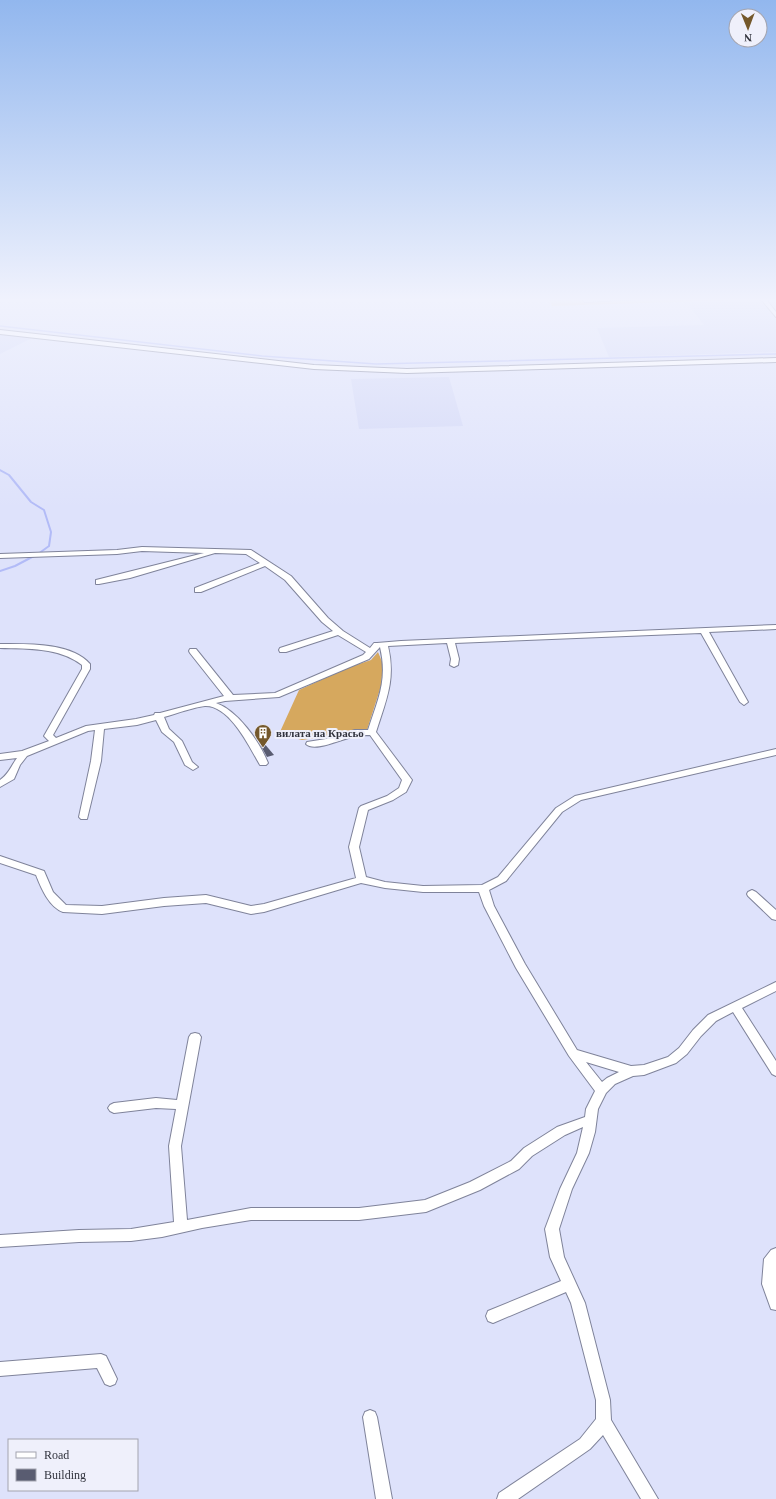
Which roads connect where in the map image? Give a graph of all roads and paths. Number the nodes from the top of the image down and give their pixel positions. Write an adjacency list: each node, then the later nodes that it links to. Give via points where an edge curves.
1 (344, 368): 2 (main road, via 420,371)
2 (523, 368)
3 (215, 552): 4 (street, via 194,549 142,549); 5 (street, via 248,552); 6 (street)
4 (0, 556)
5 (266, 563): 7 (street); 10 (street, via 288,578)
6 (99, 582)
7 (198, 590)
8 (776, 627): 9 (street)
9 (704, 630): 11 (street); 19 (street)
10 (339, 632): 14 (street); 16 (street)
11 (450, 641): 12 (street); 17 (street)
12 (384, 645): 16 (street, via 378,645); 23 (street, via 388,664 386,688)
13 (0, 646): 24 (street, via 53,649 82,659 86,664 48,736)
14 (283, 650)
15 (193, 651): 18 (street)
16 (371, 652): 18 (street, via 366,657 276,695)
17 (454, 665)
18 (230, 697): 20 (street)
19 (744, 702)
20 (202, 703): 21 (street); 29 (street, via 230,714 255,747)
21 (158, 716): 22 (street); 30 (street, via 165,730 178,742 188,763)
22 (100, 727): 24 (street, via 86,729); 32 (street)
23 (372, 732): 25 (street); 34 (street, via 407,780 403,790 364,808 354,847)
24 (56, 742): 27 (street)
25 (310, 744)
26 (776, 752): 35 (street, via 578,798 559,810 502,879)
27 (24, 754): 28 (street); 31 (street, via 11,777)
28 (0, 757)
29 (263, 763)
30 (193, 766)
31 (0, 784)
32 (84, 818)
33 (0, 859): 34 (street, via 40,873 49,894 63,908 83,910 206,899 251,910)
34 (361, 880): 35 (street, via 385,886 423,889)
35 (483, 888): 41 (street, via 489,906 520,965)
36 (752, 894): 37 (street)
37 (776, 916)
38 (776, 986): 39 (street)
39 (735, 1006): 42 (street, via 712,1018 672,1060 644,1070); 43 (street)
40 (195, 1036): 45 (street)
41 (573, 1053): 42 (street); 44 (street)
42 (631, 1071): 44 (street)
43 (776, 1071)
44 (601, 1090): 47 (street, via 592,1109)
45 (182, 1105): 46 (street, via 156,1103); 48 (street, via 175,1146)
46 (114, 1108)
47 (590, 1122): 48 (street, via 583,1122 561,1131 528,1152 515,1165 476,1186 426,1206 359,1214 251,1214); 51 (street, via 583,1153 566,1189 552,1229 557,1257)
48 (181, 1226): 49 (street, via 130,1235)
49 (0, 1241)
50 (776, 1254): 52 (street, via 771,1259 769,1284)
51 (569, 1284): 53 (street); 57 (street, via 578,1303 603,1400)
52 (776, 1304)
53 (493, 1316)
54 (0, 1369): 55 (street, via 101,1362)
55 (110, 1379)
56 (370, 1417): 58 (street)
57 (604, 1422): 59 (street, via 585,1444); 60 (street)
58 (384, 1499)
59 (505, 1499)
60 (650, 1499)

